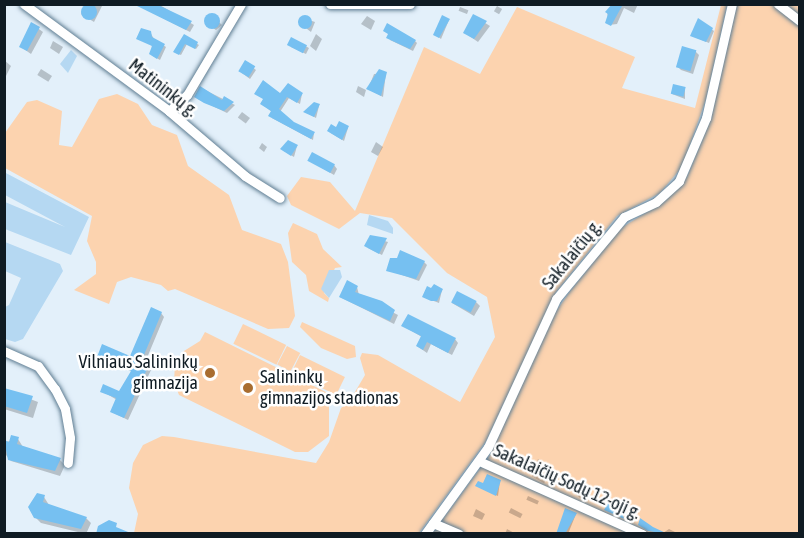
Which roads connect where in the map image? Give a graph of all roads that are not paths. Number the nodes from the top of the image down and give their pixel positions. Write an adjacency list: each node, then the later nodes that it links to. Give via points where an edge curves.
1 (24, 4): 8 (street, Matininkų g.)
2 (241, 4): 8 (street, via 187,95)
3 (330, 4): 4 (street)
4 (410, 4)
5 (732, 4): 11 (street, Sakalaičių g., via 706,118 689,164 669,192 624,217 556,299)
6 (778, 4): 7 (street)
7 (800, 21)
8 (169, 111): 9 (street, Matininkų g., via 245,176)
9 (280, 198)
10 (4, 351): 12 (street, via 38,366 55,389 70,438)
11 (479, 461): 13 (street, Sakalaičių g.); 16 (street, Sakalaičių Sodų 12-oji g.)
12 (68, 463)
13 (433, 523): 14 (street, Sakalaičių g.); 15 (street)
14 (425, 534)
15 (459, 534)
16 (642, 534)

